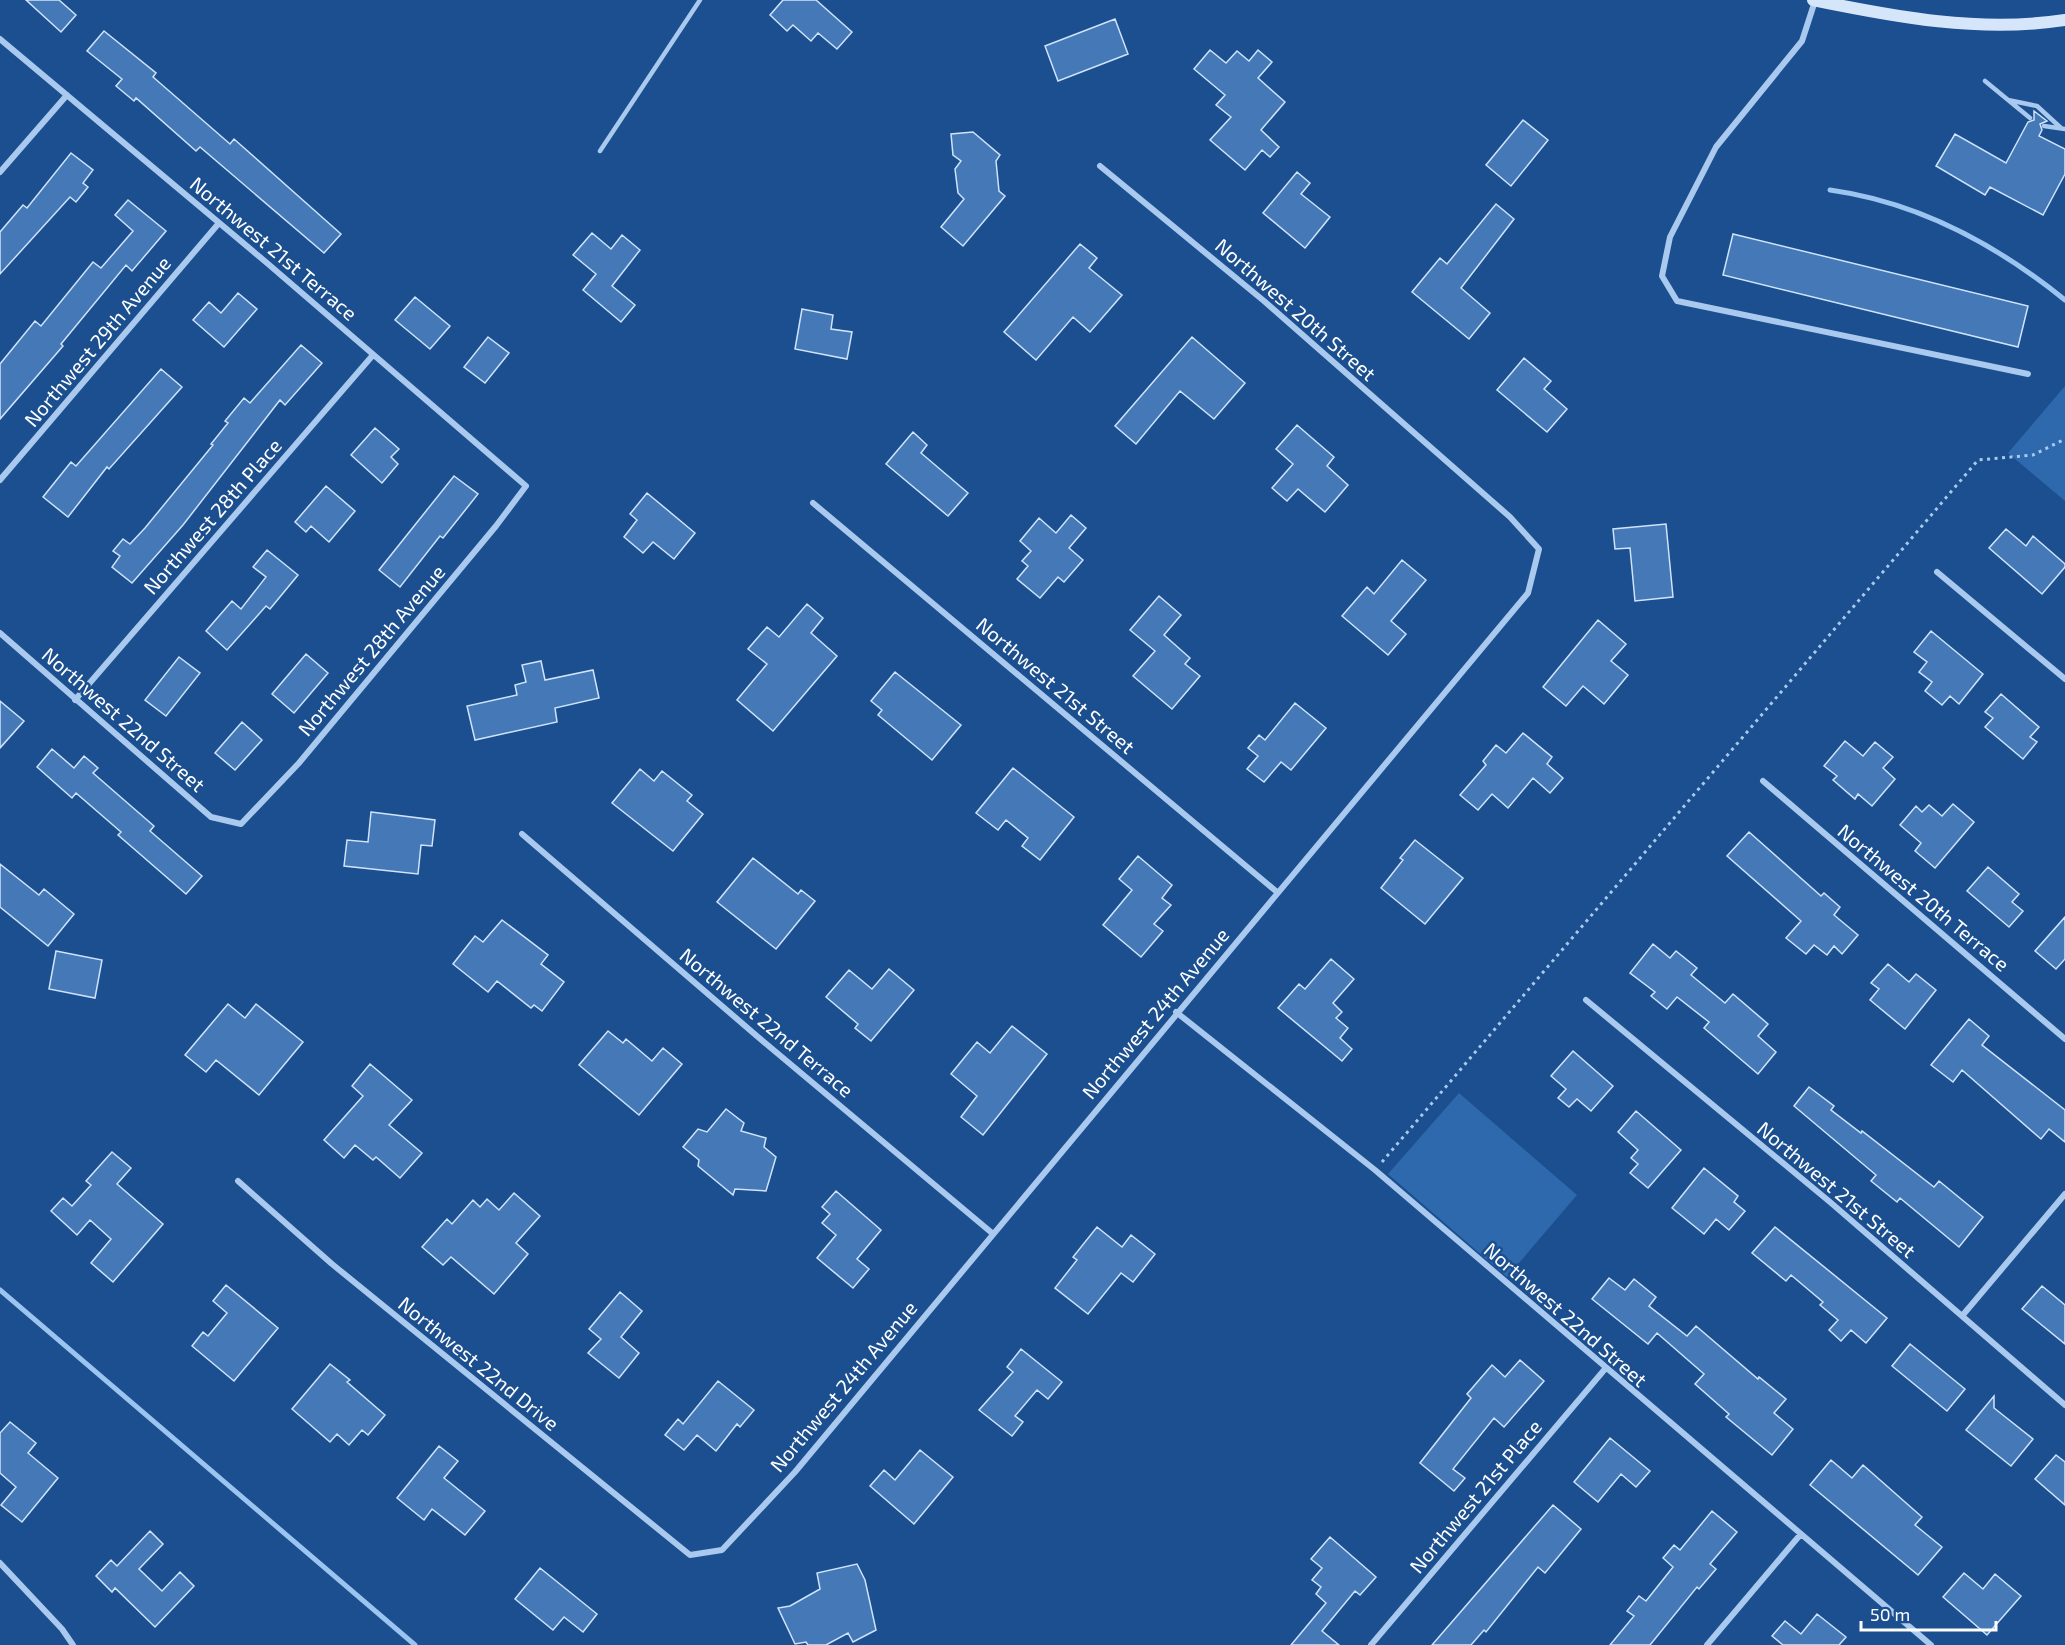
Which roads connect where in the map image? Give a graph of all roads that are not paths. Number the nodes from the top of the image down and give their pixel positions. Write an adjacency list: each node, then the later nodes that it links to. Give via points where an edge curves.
1 (700, 0): 11 (lane)
2 (1815, 0): 3 (street, via 1888,15 1964,24); 16 (street, via 1802,41 1716,147 1670,237 1662,276 1677,301)
3 (2065, 20)
4 (0, 39): 6 (street, Northwest 21st Terrace)
5 (1985, 81): 7 (lane)
6 (66, 95): 13 (street); 14 (street, Northwest 21st Terrace)
7 (2008, 100): 8 (lane); 10 (lane, via 2037,106)
8 (2030, 118)
9 (2044, 126): 10 (lane)
10 (2063, 128)
11 (600, 151)
12 (1100, 166): 18 (street, Northwest 20th Street, via 1264,301)
13 (0, 172)
14 (219, 223): 15 (street, Northwest 21st Terrace); 17 (street, Northwest 29th Avenue)
15 (373, 355): 19 (street, Northwest 21st Terrace); 24 (street, Northwest 28th Place)
16 (2028, 374)
17 (0, 480)
18 (1468, 480): 28 (street, Northwest 24th Avenue, via 1510,516 1539,549 1528,593)
19 (524, 485): 26 (street, Northwest 28th Avenue, via 496,525 299,763 241,824)
20 (813, 503): 28 (street, Northwest 21st Street)
21 (1937, 572): 23 (street)
22 (0, 633): 24 (street, Northwest 22nd Street)
23 (2065, 680)
24 (75, 700): 26 (street, Northwest 22nd Street, via 211,817)
25 (1762, 781): 31 (street, Northwest 20th Terrace)
26 (231, 822)
27 (522, 834): 34 (street, Northwest 22nd Terrace)
28 (1277, 892): 30 (street, Northwest 24th Avenue)
29 (1586, 1000): 35 (street, Northwest 21st Street)
30 (1176, 1012): 34 (street, Northwest 24th Avenue); 36 (street, Northwest 22nd Street, via 1375,1170)
31 (2065, 1039)
32 (238, 1181): 39 (street, Northwest 22nd Drive, via 333,1264 662,1534 690,1555)
33 (2065, 1194): 35 (street)
34 (992, 1233): 39 (street, Northwest 24th Avenue, via 795,1472 723,1550)
35 (1962, 1316): 37 (street, Northwest 21st Street)
36 (1605, 1369): 38 (street, Northwest 22nd Street); 42 (street, Northwest 21st Place)
37 (2065, 1405)
38 (1800, 1535): 43 (street); 44 (street, Northwest 22nd Street)
39 (706, 1552)
40 (0, 1563): 41 (street)
41 (73, 1645)
42 (1371, 1645)
43 (1707, 1645)
44 (1931, 1645)

